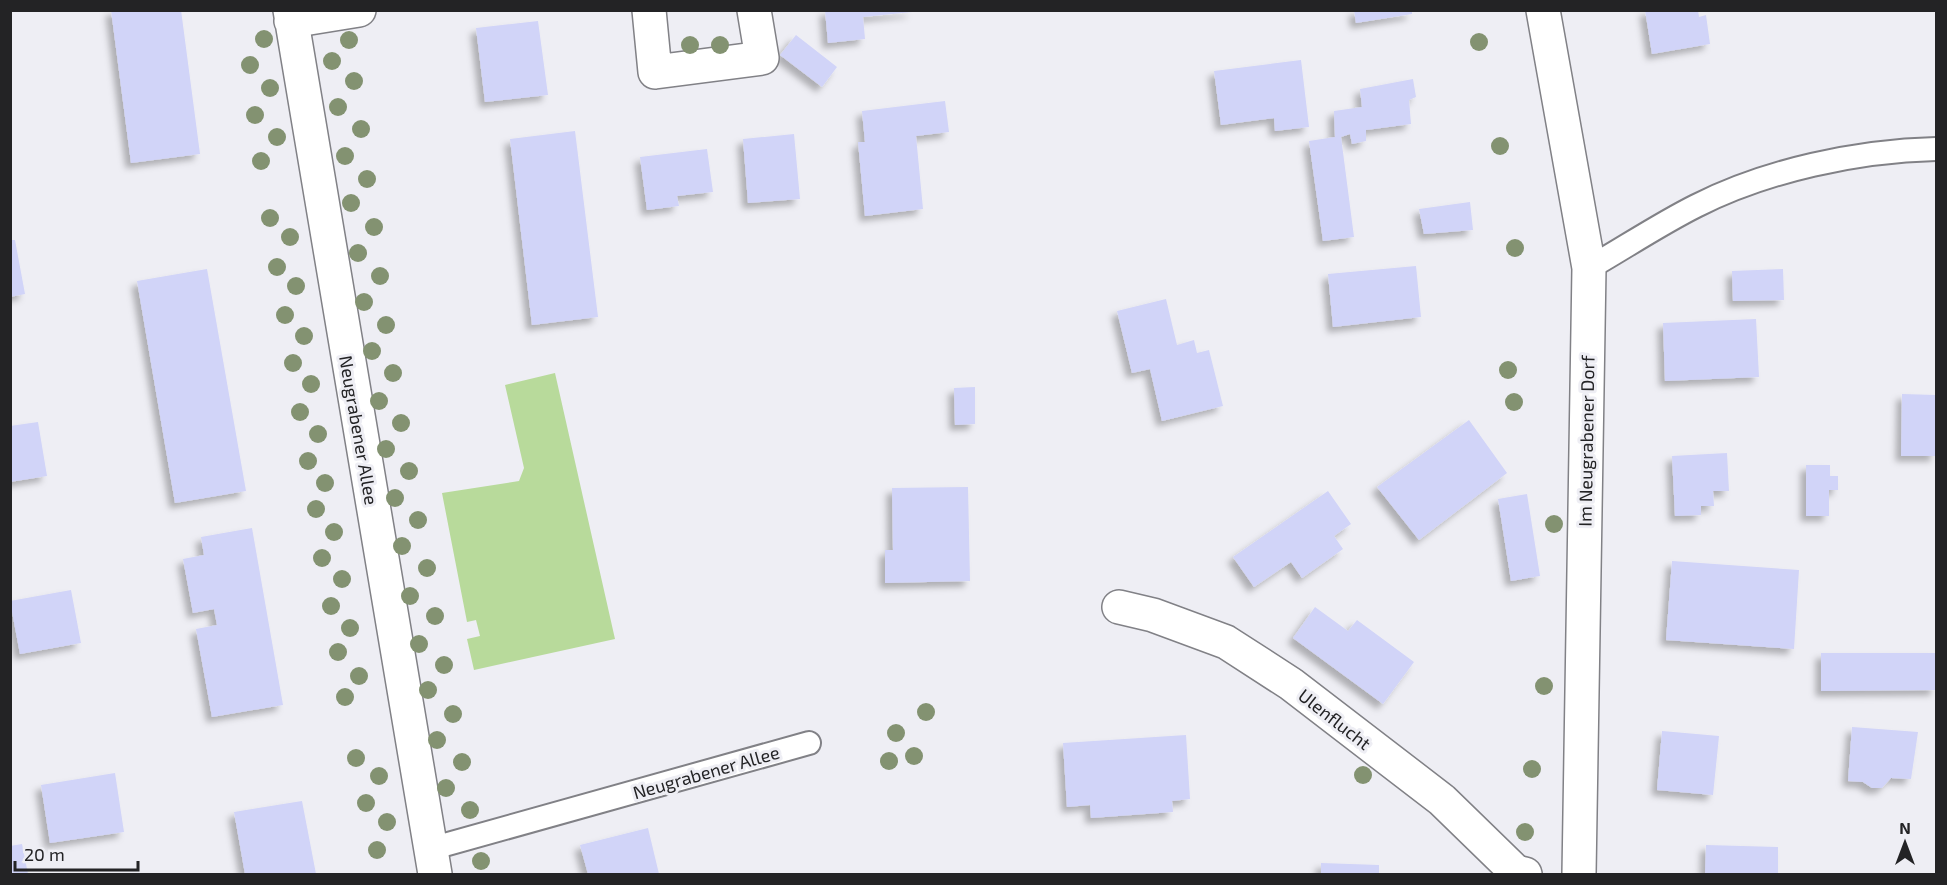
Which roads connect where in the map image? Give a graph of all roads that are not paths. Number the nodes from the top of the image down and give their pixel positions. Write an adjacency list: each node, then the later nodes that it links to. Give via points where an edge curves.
1 (359, 10): 5 (street)
2 (649, 10): 3 (street, via 655,72 762,58)
3 (754, 10)
4 (1544, 10): 7 (street, Im Neugrabener Dorf)
5 (290, 16): 10 (street, Neugrabener Allee)
6 (1936, 149): 7 (lane, via 1801,165 1697,205)
7 (1589, 268): 12 (street, Im Neugrabener Dorf)
8 (1119, 607): 11 (street, Ulenflucht, via 1226,642 1291,684 1442,800 1516,872)
9 (809, 743): 10 (lane, Neugrabener Allee)
10 (433, 862)
11 (1525, 874)
12 (1579, 874)

